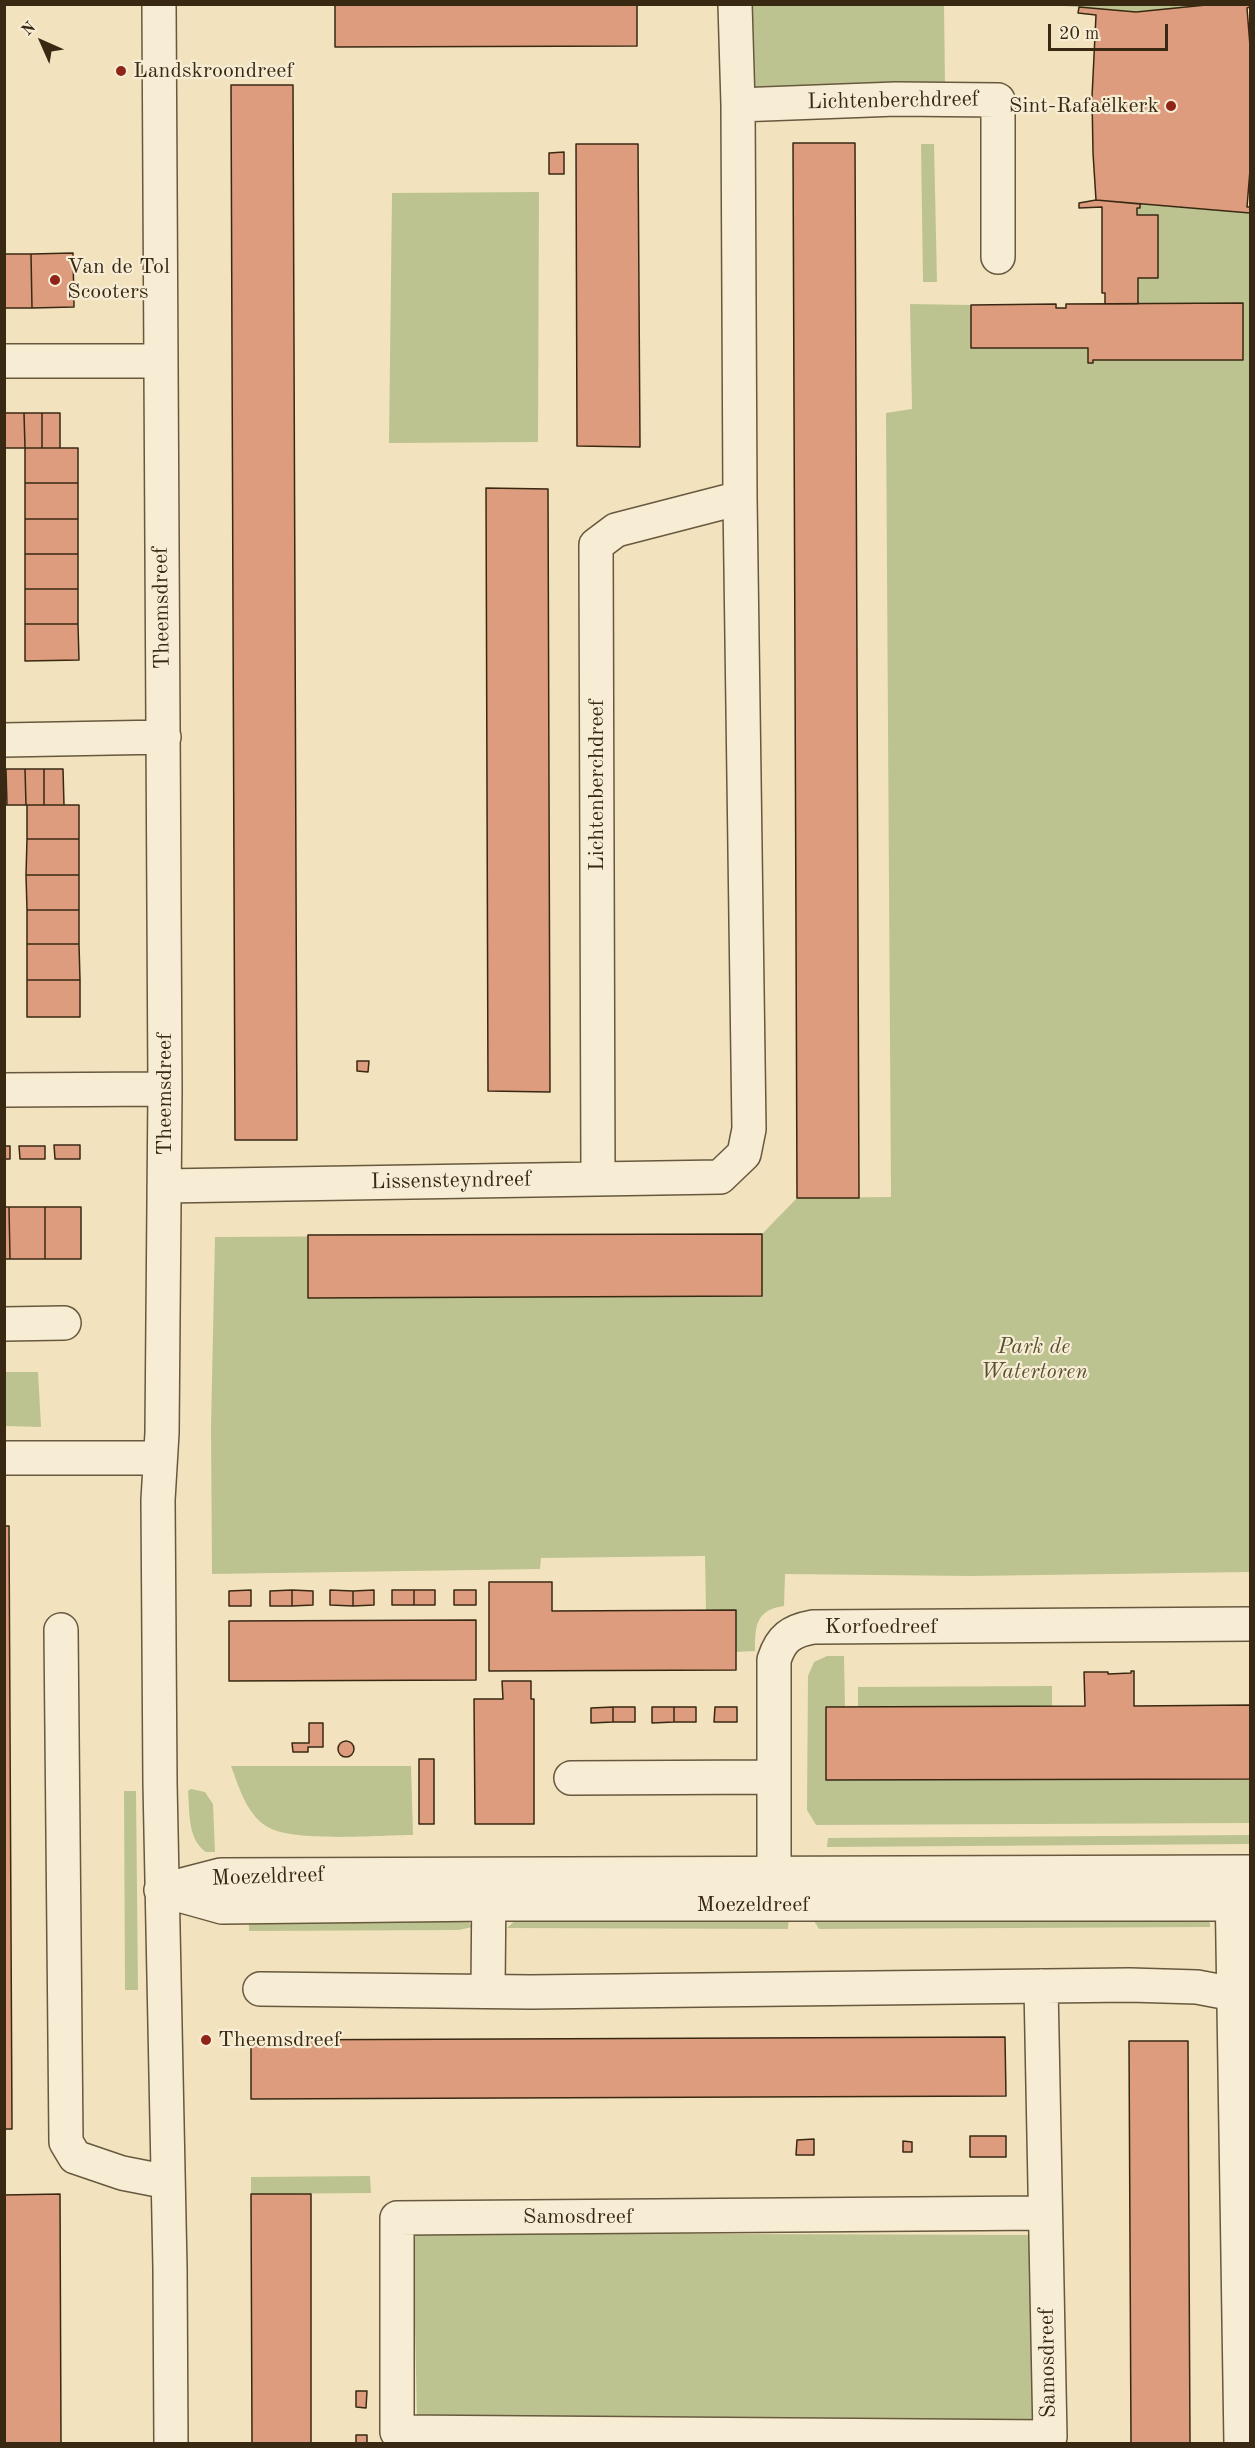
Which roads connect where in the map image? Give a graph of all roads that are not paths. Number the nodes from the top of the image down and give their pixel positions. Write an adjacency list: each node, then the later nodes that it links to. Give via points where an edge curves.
1 (159, 4): 6 (street, Theemsdreef)
2 (735, 4): 3 (street)
3 (738, 105): 4 (street, Lichtenberchdreef, via 998,100); 7 (street)
4 (998, 257)
5 (4, 361): 6 (street)
6 (160, 361): 8 (street, Theemsdreef)
7 (740, 498): 12 (street, Lichtenberchdreef, via 616,530 596,545); 12 (street, Lissensteyndreef, via 749,1129 744,1154 720,1177)
8 (164, 737): 9 (street); 10 (street, Theemsdreef)
9 (4, 740)
10 (165, 1089): 11 (street); 13 (street, Theemsdreef)
11 (4, 1090)
12 (598, 1178): 13 (street, Lissensteyndreef)
13 (165, 1186): 17 (street, Theemsdreef)
14 (64, 1323): 15 (street)
15 (4, 1324)
16 (4, 1458): 17 (street)
17 (159, 1458): 25 (street, Theemsdreef)
18 (1251, 1624): 20 (street, Korfoedreef, via 800,1629 782,1640 774,1660)
19 (61, 1630): 31 (street, via 66,2142 75,2157 122,2173)
20 (773, 1777): 21 (street); 23 (street, Korfoedreef)
21 (571, 1778)
22 (1241, 1872): 23 (street, Moezeldreef); 26 (street)
23 (774, 1876): 24 (street, Moezeldreef); 26 (street, Moezeldreef)
24 (489, 1889): 25 (street, Moezeldreef, via 221,1875); 29 (street)
25 (161, 1890): 31 (street, Theemsdreef)
26 (1241, 1904): 30 (street)
27 (1041, 1986): 29 (street); 30 (street, via 1197,1988); 32 (street, Samosdreef)
28 (260, 1989): 29 (street)
29 (488, 1990)
30 (1234, 1994): 33 (street)
31 (168, 2182): 35 (street, Theemsdreef)
32 (1045, 2213): 34 (street, Samosdreef, via 397,2218); 34 (street, Samosdreef, via 1050,2437)
33 (1244, 2423)
34 (397, 2438)
35 (171, 2444)

